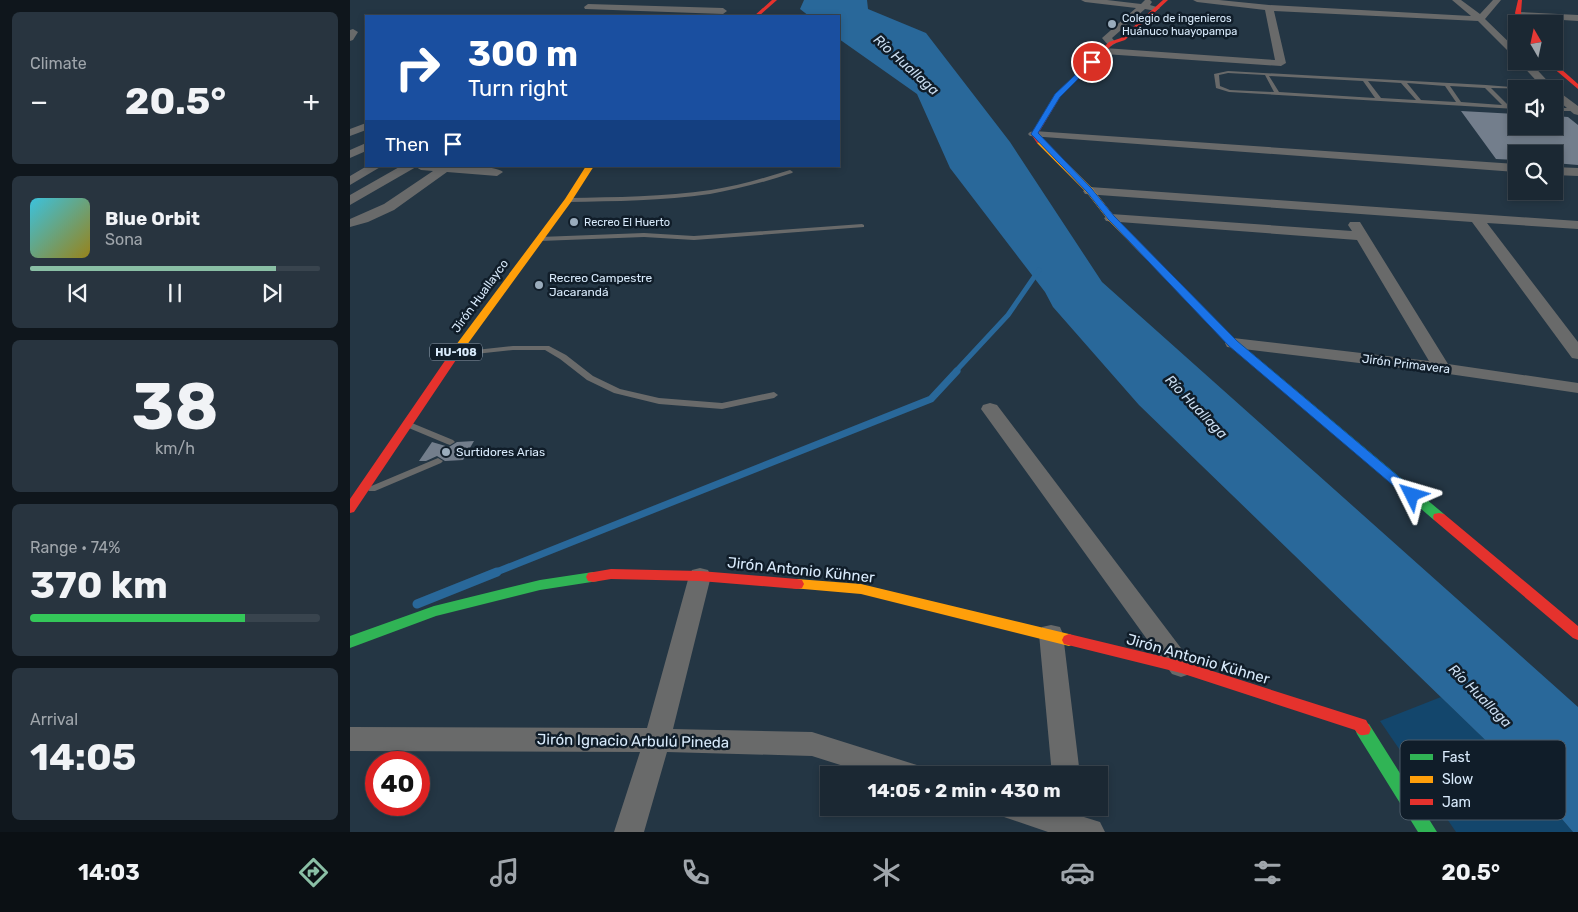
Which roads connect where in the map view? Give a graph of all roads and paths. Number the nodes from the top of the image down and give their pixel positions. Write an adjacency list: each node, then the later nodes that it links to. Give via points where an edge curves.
1 (622, 0): 11 (street)
2 (674, 0): 12 (street)
3 (712, 0): 19 (street)
4 (775, 0): 26 (main road)
5 (1085, 0): 14 (street)
6 (1166, 0): 13 (main road)
7 (1197, 0): 16 (street)
8 (1456, 0): 32 (street)
9 (1497, 0): 32 (street)
10 (1520, 0): 27 (main road)
11 (603, 4): 15 (street); 17 (street); 20 (street)
12 (661, 4): 15 (street); 18 (street); 22 (street)
13 (1154, 4): 14 (street); 34 (main road, via 1123,39)
14 (1144, 7): 34 (street, via 1107,38)
15 (644, 8): 21 (street)
16 (1269, 8): 32 (street, via 1375,10); 34 (street, via 1281,64)
17 (584, 10)
18 (685, 10): 19 (street); 23 (street)
19 (700, 10): 24 (street); 25 (street, via 726,9)
20 (594, 15)
21 (633, 15)
22 (653, 15)
23 (675, 15)
24 (693, 15)
25 (716, 15)
26 (757, 15)
27 (1521, 15)
28 (1533, 15): 29 (street, via 1542,12)
29 (1560, 15)
30 (1563, 16): 31 (street)
31 (1578, 18)
32 (1480, 19): 33 (street)
33 (1508, 46)
34 (1107, 47): 55 (main road, via 1057,96)
35 (1532, 70): 39 (street)
36 (1559, 70): 42 (main road)
37 (1266, 74): 38 (lane); 45 (lane); 45 (lane, via 1216,74 1218,87 1223,89)
38 (1364, 79): 40 (lane); 46 (lane)
39 (1541, 80)
40 (1403, 82): 41 (lane); 48 (lane)
41 (1446, 84): 43 (lane); 49 (lane)
42 (1576, 84)
43 (1486, 86): 44 (lane); 50 (lane)
44 (1508, 87)
45 (1278, 94): 46 (lane)
46 (1379, 99): 48 (lane)
47 (1563, 99): 52 (street)
48 (1420, 102): 49 (lane)
49 (1460, 104): 50 (lane)
50 (1506, 106)
51 (1563, 110): 52 (lane)
52 (1577, 111)
53 (365, 126): 54 (street)
54 (350, 132)
55 (1034, 134): 64 (street); 70 (main road)
56 (365, 147): 57 (street)
57 (350, 154)
58 (350, 163): 59 (street)
59 (365, 164)
60 (374, 167): 69 (street)
61 (408, 167): 72 (street)
62 (446, 167): 66 (street); 76 (street, via 393,205)
63 (589, 167): 71 (main road, HU-108)
64 (1508, 167)
65 (1563, 171): 68 (street)
66 (497, 172)
67 (790, 172): 71 (lane, via 738,187 702,192 649,198)
68 (1578, 172)
69 (350, 181)
70 (1090, 191): 73 (street); 74 (main road)
71 (568, 200): 80 (main road, Jirón Huallayco / HU-108)
72 (350, 201)
73 (1347, 208): 75 (street); 79 (street)
74 (1111, 218): 79 (street); 81 (main road)
75 (1476, 218): 77 (street); 83 (street)
76 (350, 223)
77 (1578, 225)
78 (862, 226): 80 (lane, via 694,238 644,235)
79 (1361, 236): 84 (street)
80 (537, 240): 82 (main road, Jirón Huallayco / HU-108)
81 (1233, 343): 84 (street, Jirón Primavera); 94 (main road)
82 (454, 354): 86 (lane, via 546,348 590,378 617,391 659,402 722,406); 88 (main road, Jirón Huallayco / HU-108)
83 (1578, 354)
84 (1442, 368): 85 (street, Jirón Primavera)
85 (1578, 388)
86 (774, 395)
87 (990, 409): 96 (street)
88 (407, 424): 89 (lane); 91 (main road, Jirón Huallayco / HU-108)
89 (450, 442)
90 (438, 461): 91 (lane)
91 (354, 499)
92 (700, 576): 93 (main road, Jirón Antonio Kühner, via 861,589); 95 (main road, Jirón Antonio Kühner, via 611,574 540,585 434,611); 98 (street)
93 (1051, 634): 96 (main road, Jirón Antonio Kühner); 100 (street)
94 (1578, 634)
95 (350, 642)
96 (1181, 667): 101 (main road, Jirón Antonio Kühner, via 1360,724)
97 (350, 739): 98 (street, Jirón Ignacio Arbulú Pineda)
98 (657, 740): 99 (street, Jirón Ignacio Arbulú Pineda, via 812,744); 105 (street)
99 (882, 766)
100 (1065, 766)
101 (1400, 788)
102 (1044, 816): 104 (street)
103 (1420, 820): 106 (main road, Jirón Antonio Kühner)
104 (1075, 824)
105 (629, 832)
106 (1428, 832)

